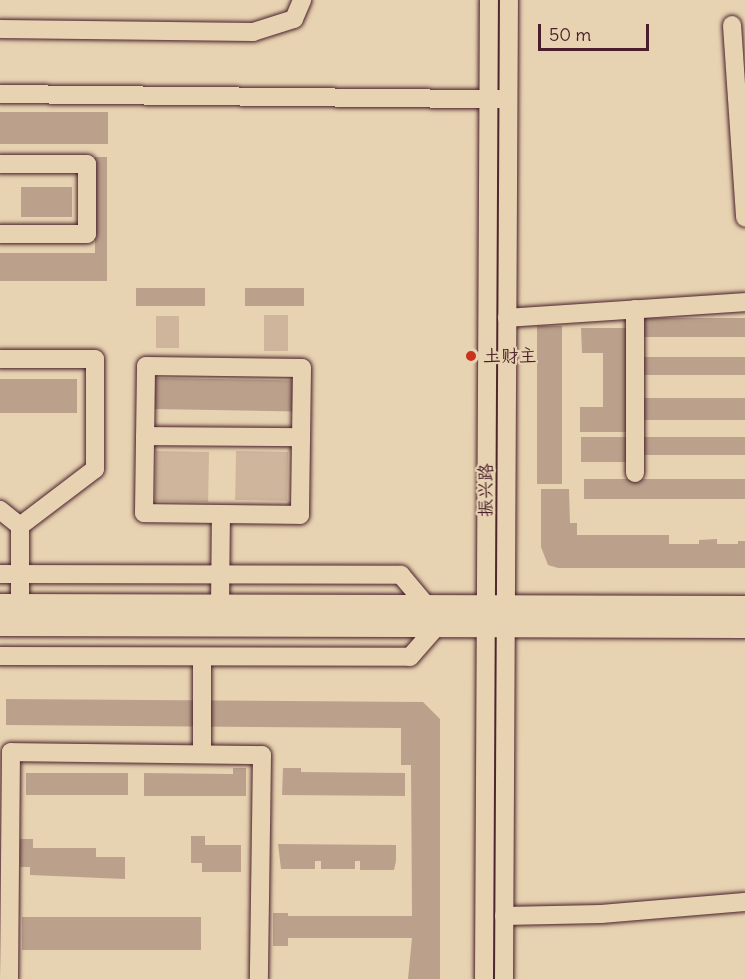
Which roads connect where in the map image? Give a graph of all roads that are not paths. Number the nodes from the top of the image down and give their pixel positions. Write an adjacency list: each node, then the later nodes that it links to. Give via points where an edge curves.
1 (302, 0): 5 (street, via 294,19 253,32)
2 (489, 0): 7 (street, 振兴路)
3 (509, 0): 8 (street, 振兴路)
4 (732, 25): 10 (street)
5 (0, 29)
6 (0, 94): 7 (street)
7 (488, 99): 8 (street); 29 (street, 振兴路)
8 (508, 99): 14 (street, 振兴路)
9 (0, 164): 11 (street, via 87,164 87,234)
10 (745, 218)
11 (0, 234)
12 (745, 302): 13 (street)
13 (635, 309): 14 (street); 18 (street)
14 (507, 318): 29 (street, 振兴路)
15 (0, 360): 21 (street, via 95,360 95,469)
16 (145, 436): 17 (street); 17 (street, via 146,366 302,368); 20 (street, via 144,513)
17 (301, 438): 20 (street, via 300,514)
18 (635, 473)
19 (0, 510): 21 (street)
20 (221, 514): 24 (street)
21 (20, 526): 23 (street)
22 (0, 574): 23 (street)
23 (20, 574): 24 (street); 25 (street)
24 (220, 574): 26 (street); 28 (street, via 401,575)
25 (10, 605): 26 (main road)
26 (220, 605): 28 (main road)
27 (745, 606): 29 (main road)
28 (432, 616): 29 (main road); 30 (main road); 33 (street, via 410,657)
29 (496, 616): 31 (main road); 36 (street, 振兴路); 39 (street, 振兴路)
30 (0, 625)
31 (745, 627)
32 (0, 656): 33 (street)
33 (202, 657): 34 (street)
34 (202, 754): 37 (street, via 11,752); 38 (street, via 262,755)
35 (745, 902): 36 (street, via 601,914)
36 (504, 916): 40 (street, 振兴路)
37 (9, 979)
38 (259, 979)
39 (484, 979)
40 (504, 979)

